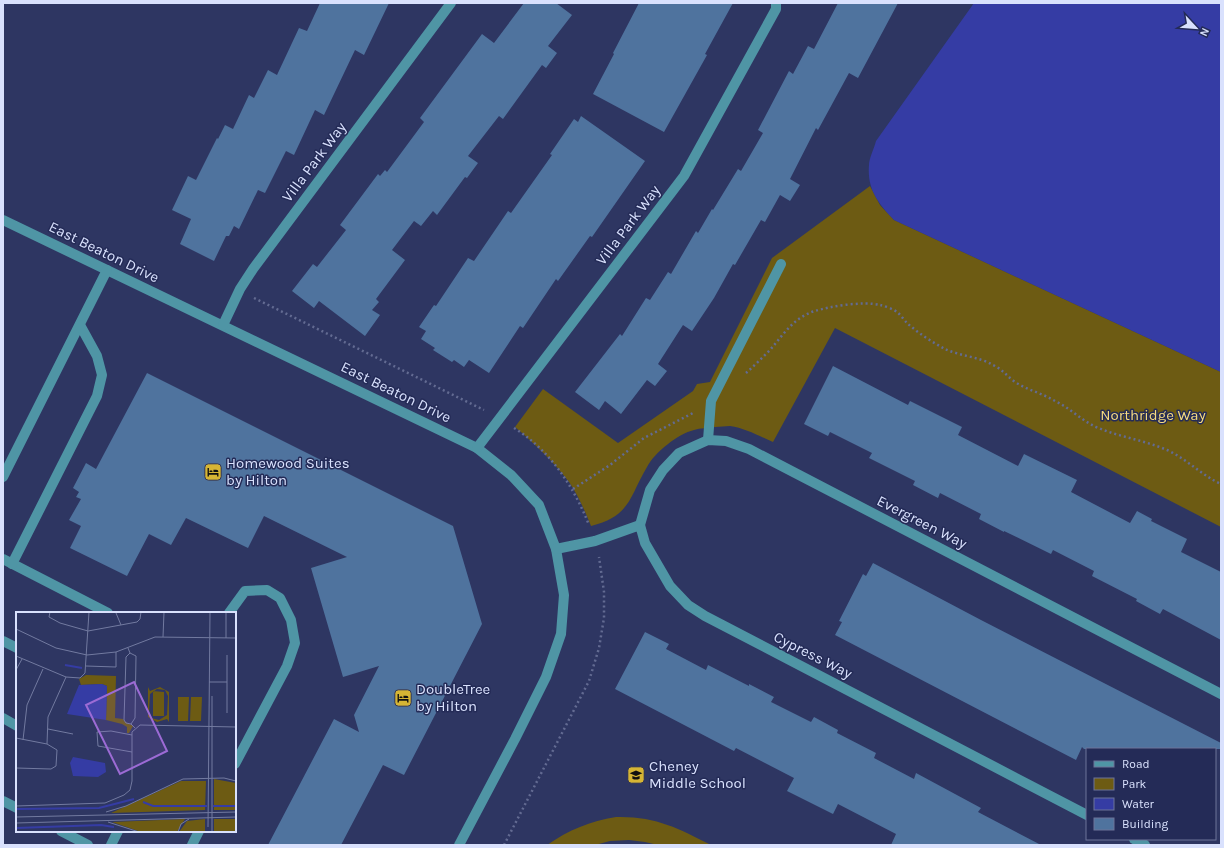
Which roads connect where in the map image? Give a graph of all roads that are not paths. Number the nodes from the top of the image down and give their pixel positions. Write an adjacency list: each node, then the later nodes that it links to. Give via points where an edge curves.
1 (451, 3): 7 (street, Villa Park Way, via 253,269 240,289)
2 (776, 3): 9 (street, Villa Park Way, via 776,10 684,176)
3 (3, 220): 5 (street, East Beaton Drive)
4 (781, 264): 8 (street, via 711,401)
5 (107, 270): 6 (street); 7 (street, East Beaton Drive)
6 (80, 325): 10 (street); 14 (street, via 97,356 102,375 97,396)
7 (223, 325): 9 (street, East Beaton Drive)
8 (708, 440): 11 (street, Evergreen Way, via 679,453 663,470 650,490); 19 (street, Evergreen Way, via 726,441 749,449)
9 (477, 448): 12 (street, East Beaton Drive, via 511,475 539,505)
10 (3, 477)
11 (640, 525): 12 (street, via 595,540); 25 (street, Cypress Way, via 645,543 670,586 688,605 712,620)
12 (556, 549): 33 (street, East Beaton Drive, via 564,595 561,634 546,676)
13 (3, 560): 14 (street)
14 (12, 564): 15 (street)
15 (106, 612)
16 (230, 612): 22 (street, via 245,591 267,590 280,598 291,620 295,643 287,666)
17 (3, 640): 18 (street)
18 (16, 647)
19 (1221, 694)
20 (3, 718): 21 (street)
21 (16, 725)
22 (236, 762)
23 (3, 801): 24 (street)
24 (16, 808)
25 (1086, 814)
26 (64, 832): 30 (street)
27 (118, 832): 31 (street)
28 (198, 832): 32 (street)
29 (1136, 840): 34 (street)
30 (88, 845)
31 (111, 845)
32 (192, 845)
33 (459, 845)
34 (1145, 845)

